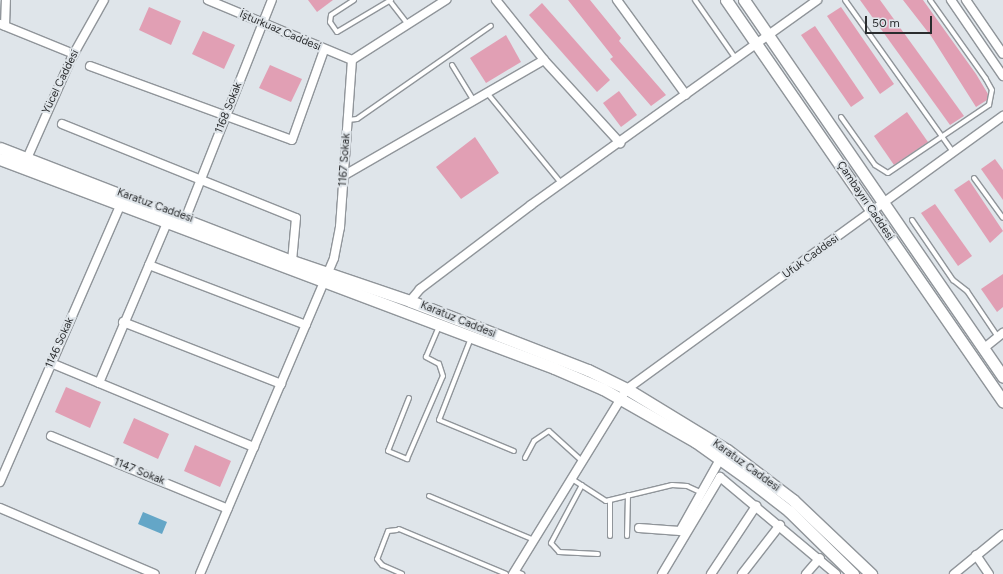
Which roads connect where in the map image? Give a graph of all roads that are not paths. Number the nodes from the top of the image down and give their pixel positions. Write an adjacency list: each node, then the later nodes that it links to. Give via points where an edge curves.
1 (6, 0): 19 (street)
2 (104, 0): 25 (street, Yücel Caddesi)
3 (208, 0): 18 (street, İşturkuaz Caddesi)
4 (272, 0): 18 (street, 1168 Sokak)
5 (354, 0): 6 (lane, via 331,15 330,22 337,32)
6 (390, 0): 20 (lane)
7 (446, 0): 20 (street)
8 (496, 0): 28 (street)
9 (617, 0): 34 (street)
10 (695, 0): 29 (lane)
11 (726, 0): 23 (street, Çambayırı Caddesi)
12 (744, 0): 22 (street, Çambayırı Caddesi)
13 (817, 0): 22 (street)
14 (845, 0): 41 (lane)
15 (930, 0): 41 (lane, via 992,90 989,105)
16 (951, 0): 32 (street)
17 (966, 0): 26 (street)
18 (263, 24): 24 (street, İşturkuaz Caddesi); 36 (street, 1168 Sokak)
19 (3, 25): 25 (street)
20 (410, 26): 27 (street)
21 (491, 26): 39 (lane, via 357,119)
22 (769, 36): 23 (street); 51 (street, Çambayırı Caddesi)
23 (758, 45): 29 (street); 54 (street, Çambayırı Caddesi)
24 (324, 50): 27 (street, İşturkuaz Caddesi); 36 (street, via 292,140)
25 (74, 54): 46 (street, Yücel Caddesi)
26 (1003, 54)
27 (352, 60): 39 (street, 1167 Sokak)
28 (544, 60): 33 (street); 42 (street)
29 (736, 60): 34 (street)
30 (452, 65): 35 (lane)
31 (90, 66): 36 (street)
32 (1003, 76)
33 (488, 94): 35 (street); 50 (lane)
34 (686, 95): 42 (street)
35 (475, 101): 47 (street)
36 (225, 116): 49 (street, 1168 Sokak)
37 (1003, 116): 44 (street, Ufuk Caddesi)
38 (841, 117): 41 (lane, via 875,165 888,173)
39 (347, 120): 47 (street, 1167 Sokak)
40 (62, 124): 49 (street)
41 (943, 137): 44 (lane)
42 (620, 143): 50 (street)
43 (0, 148): 46 (street, Karatuz Caddesi)
44 (953, 152): 51 (street, Ufuk Caddesi)
45 (0, 159): 46 (street, Karatuz Caddesi)
46 (25, 162): 52 (street, Karatuz Caddesi); 53 (street, Karatuz Caddesi)
47 (344, 176): 61 (street, 1167 Sokak, via 340,227 334,258)
48 (974, 178): 56 (lane)
49 (200, 181): 55 (street, 1168 Sokak); 59 (street, via 296,218)
50 (562, 183): 62 (street, via 420,289)
51 (883, 202): 54 (street, Ufuk Caddesi); 68 (street, Çambayırı Caddesi)
52 (120, 206): 58 (street, Karatuz Caddesi); 69 (street, 1146 Sokak)
53 (172, 212): 55 (street, Karatuz Caddesi); 58 (street)
54 (873, 212): 73 (street, Ufuk Caddesi); 76 (street, Çambayırı Caddesi)
55 (186, 217): 59 (street, Karatuz Caddesi)
56 (1003, 218)
57 (912, 220): 66 (lane, via 953,280 967,291)
58 (167, 224): 60 (street); 61 (street, Karatuz Caddesi)
59 (292, 260): 61 (street, Karatuz Caddesi)
60 (149, 265): 63 (street); 64 (street)
61 (325, 278): 62 (street, Karatuz Caddesi); 64 (street, 1167 Sokak); 65 (street)
62 (410, 300): 73 (street, Karatuz Caddesi, via 566,361)
63 (123, 322): 71 (street); 72 (street)
64 (306, 325): 72 (street, 1167 Sokak)
65 (439, 325): 67 (street); 74 (lane, via 426,357 439,364 443,376 407,459 388,451)
66 (1001, 335): 68 (street)
67 (472, 337): 75 (street, via 554,368); 79 (lane, via 439,420)
68 (983, 349): 70 (street, Çambayırı Caddesi)
69 (51, 363): 71 (street); 84 (street, 1146 Sokak)
70 (1003, 376)
71 (99, 383): 78 (street)
72 (281, 384): 78 (street, 1167 Sokak)
73 (628, 389): 75 (street, Ufuk Caddesi); 80 (street, Karatuz Caddesi)
74 (409, 398)
75 (620, 399): 80 (street); 82 (street, Ufuk Caddesi)
76 (1003, 402)
77 (51, 436): 92 (street, 1147 Sokak)
78 (254, 447): 92 (street, 1167 Sokak)
79 (514, 451)
80 (724, 454): 86 (street); 112 (street, via 789,511); 113 (street, Karatuz Caddesi, via 793,500)
81 (525, 458): 82 (lane, via 534,441 549,431)
82 (582, 461): 83 (street, Ufuk Caddesi)
83 (572, 478): 85 (lane); 98 (street, Ufuk Caddesi)
84 (0, 482)
85 (582, 485): 89 (lane, via 601,500); 99 (lane, via 551,543 559,552)
86 (702, 493): 87 (lane, via 677,484); 94 (street, via 680,531)
87 (628, 495): 89 (lane); 97 (lane)
88 (429, 496): 98 (lane)
89 (610, 500): 96 (lane)
90 (756, 506): 93 (street); 107 (street, via 720,477); 108 (street)
91 (0, 508): 103 (street)
92 (228, 509): 104 (street, 1167 Sokak)
93 (780, 525): 101 (street); 109 (street)
94 (639, 528)
95 (1003, 534): 100 (street)
96 (610, 536)
97 (627, 536)
98 (534, 540): 102 (street, Ufuk Caddesi)
99 (598, 554)
100 (976, 555): 114 (street); 115 (street)
101 (820, 558): 110 (street); 111 (street)
102 (517, 573)
103 (155, 574)
104 (200, 574)
105 (402, 574): 106 (lane, via 382,565 377,559 388,531 398,530)
106 (506, 574)
107 (662, 574)
108 (711, 574)
109 (742, 574)
110 (806, 574)
111 (836, 574)
112 (853, 574)
113 (871, 574)
114 (954, 574)
115 (989, 574)

